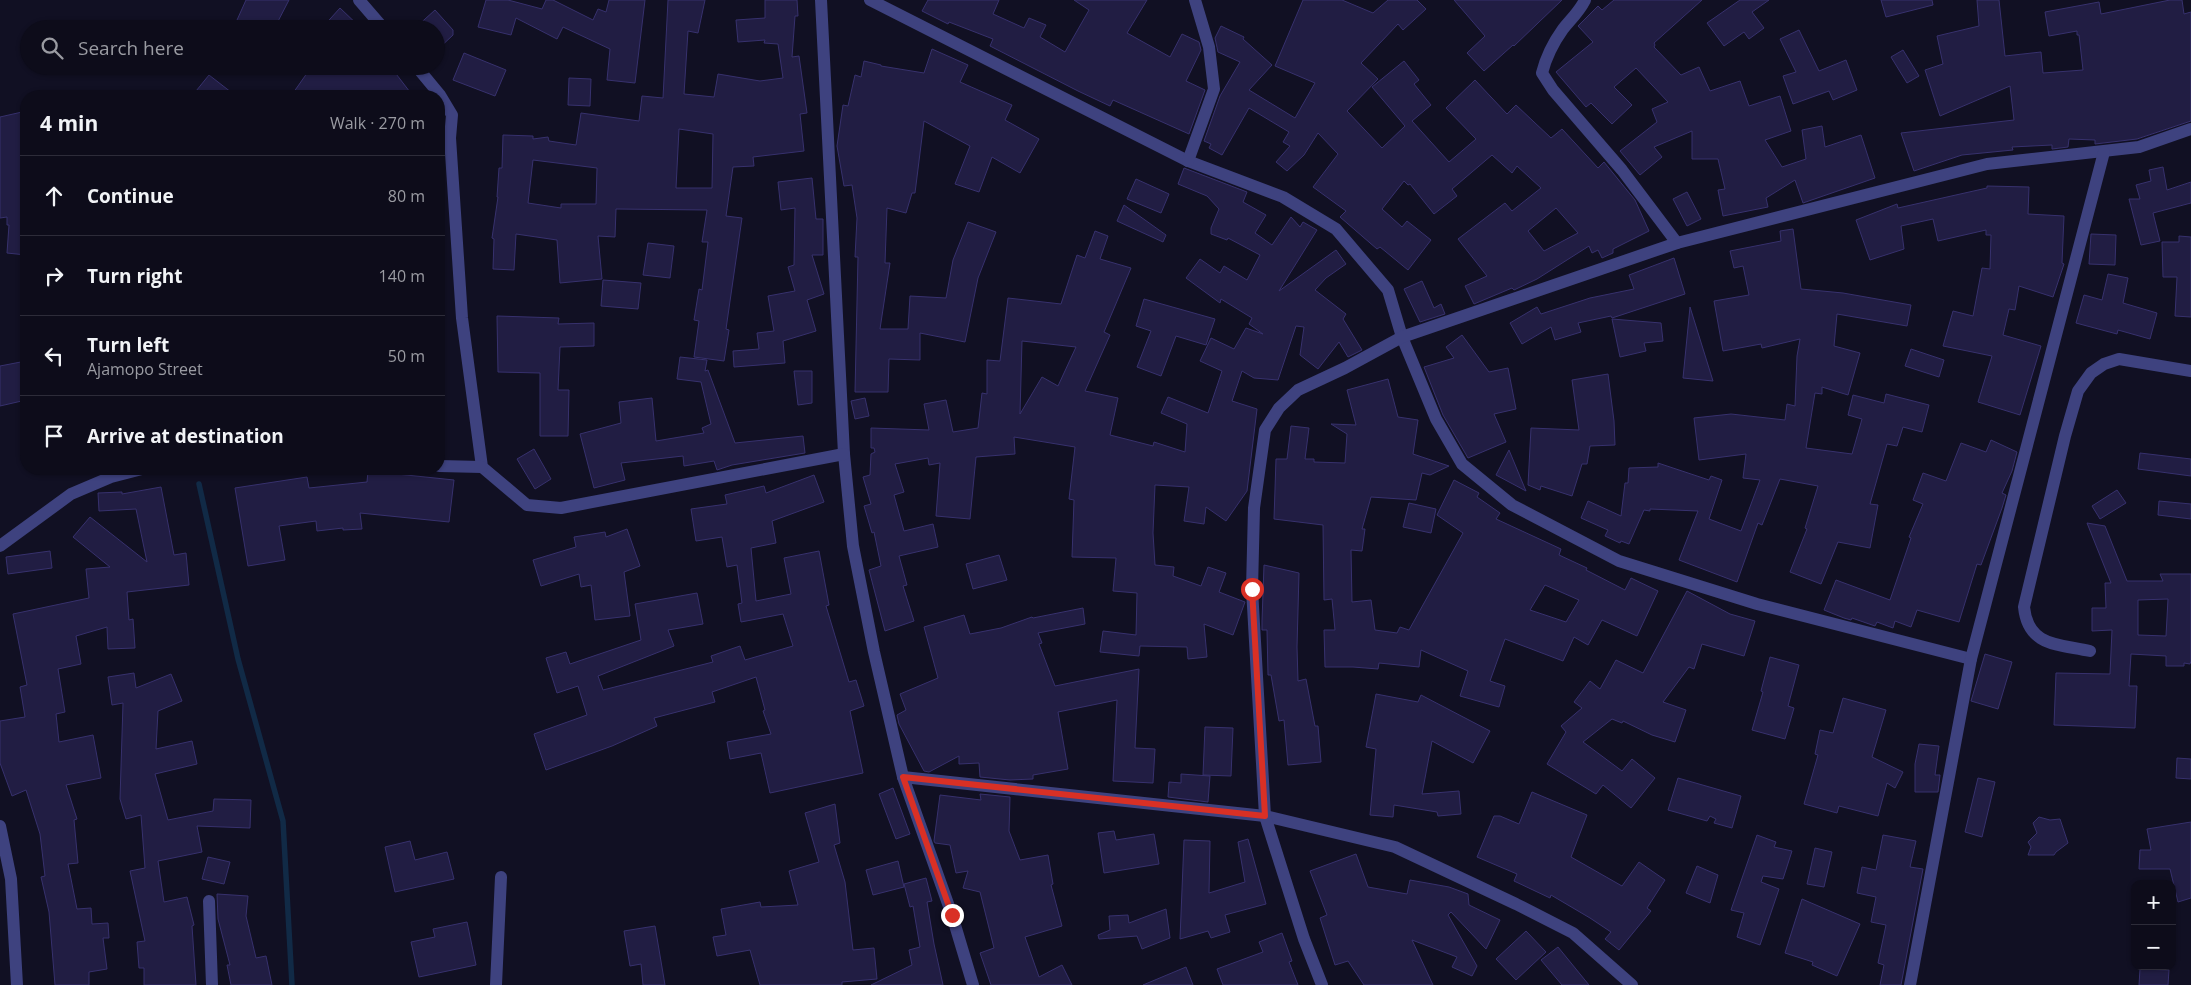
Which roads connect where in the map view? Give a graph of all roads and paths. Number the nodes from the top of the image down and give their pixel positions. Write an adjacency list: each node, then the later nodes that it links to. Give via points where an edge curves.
1 (359, 0): 6 (street)
2 (821, 0): 16 (street)
3 (870, 0): 12 (street)
4 (1195, 0): 12 (street, via 1209,47 1214,89)
5 (1584, 0): 13 (street, via 1547,55 1542,73 1552,90 1622,170)
6 (376, 20)
7 (423, 75): 8 (street)
8 (436, 90)
9 (445, 103): 18 (street, via 452,115 450,138 462,318)
10 (2191, 129): 11 (street, via 2139,147)
11 (2104, 152): 13 (street, via 1987,164); 22 (street)
12 (1188, 160): 14 (street, via 1282,197 1336,229 1388,290)
13 (1677, 243): 14 (street)
14 (1402, 337): 22 (street, via 1436,419 1462,464 1512,505 1619,561 1756,604); 24 (street, via 1298,390 1279,408 1264,430 1254,508 1252,589)
15 (2191, 371): 21 (street, via 2119,359 2091,373 2078,391 2024,608 2028,627 2041,640)
16 (844, 454): 18 (street, via 561,508 527,505); 23 (street, via 853,546)
17 (445, 466): 18 (street)
18 (482, 467)
19 (118, 475): 20 (street, via 72,494)
20 (0, 546)
21 (2090, 651)
22 (1971, 659): 35 (street)
23 (903, 777): 24 (street); 32 (street)
24 (1265, 816): 33 (street); 34 (street, via 1395,847 1573,933)
25 (0, 826): 27 (street)
26 (501, 877): 31 (street)
27 (5, 880): 29 (street)
28 (208, 902): 30 (street)
29 (17, 985)
30 (212, 985)
31 (496, 985)
32 (973, 985)
33 (1322, 985)
34 (1632, 985)
35 (1910, 985)

